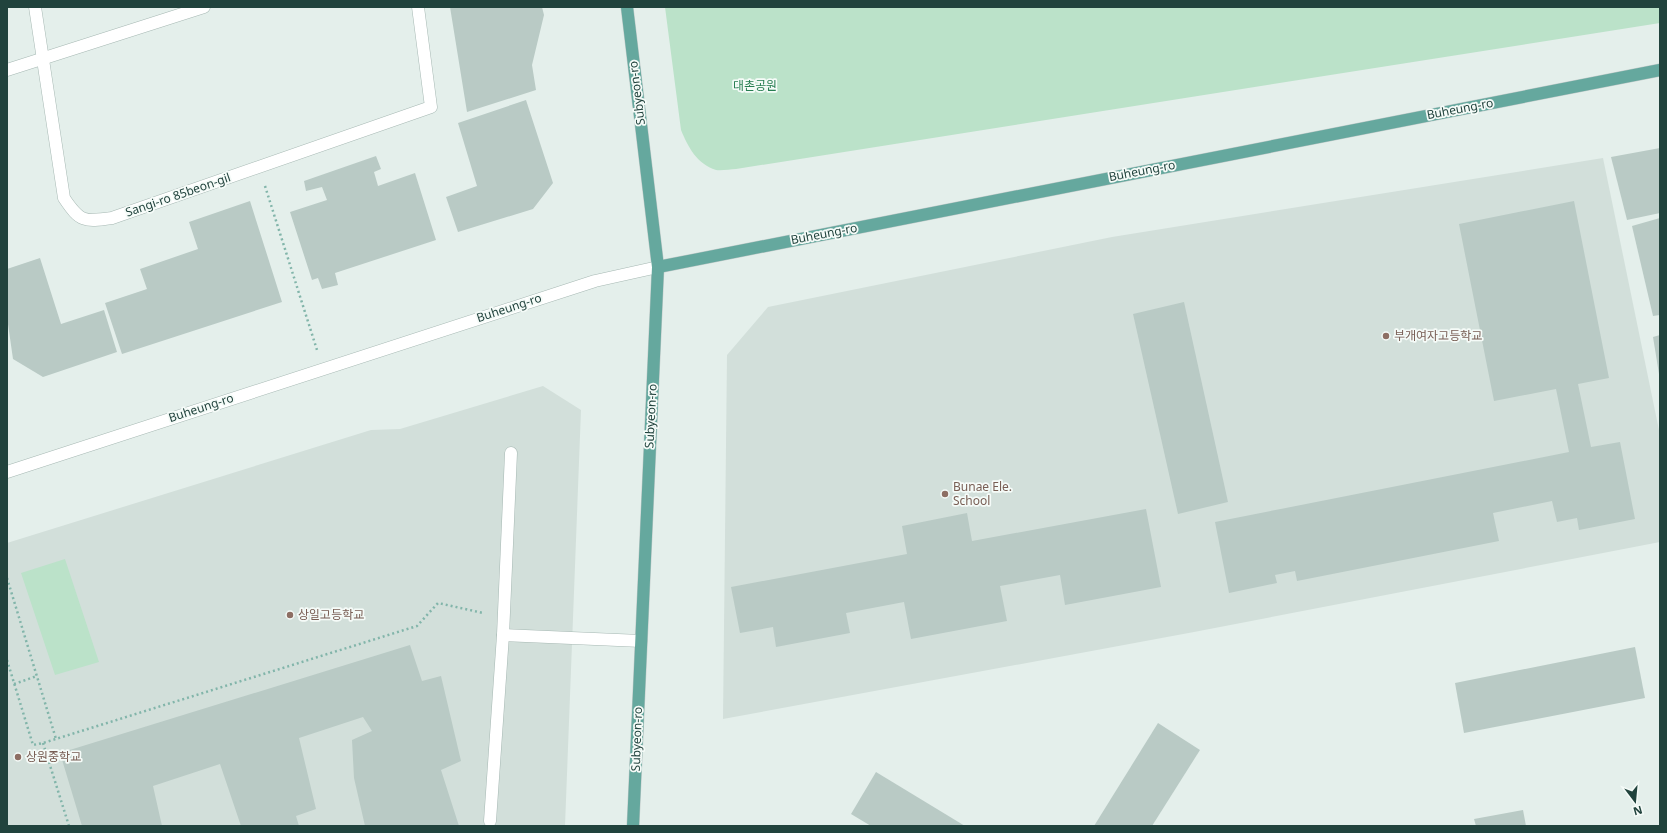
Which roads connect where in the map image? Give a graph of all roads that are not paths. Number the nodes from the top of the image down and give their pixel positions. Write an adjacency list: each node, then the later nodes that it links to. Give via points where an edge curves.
1 (35, 7): 5 (street, Sangi-ro 85beon-gil)
2 (204, 7): 5 (street)
3 (418, 7): 5 (street, Sangi-ro 85beon-gil, via 431,107 112,218 91,221 75,214 64,198)
4 (627, 7): 8 (main road, Subyeon-ro)
5 (44, 59): 6 (street)
6 (7, 70)
7 (1660, 70): 8 (main road, Buheung-ro)
8 (658, 266): 10 (street, Buheung-ro, via 595,281); 12 (main road, Subyeon-ro)
9 (511, 453): 11 (street)
10 (7, 472)
11 (503, 635): 12 (street); 13 (street)
12 (641, 641): 14 (main road, Subyeon-ro)
13 (490, 821)
14 (633, 826)

